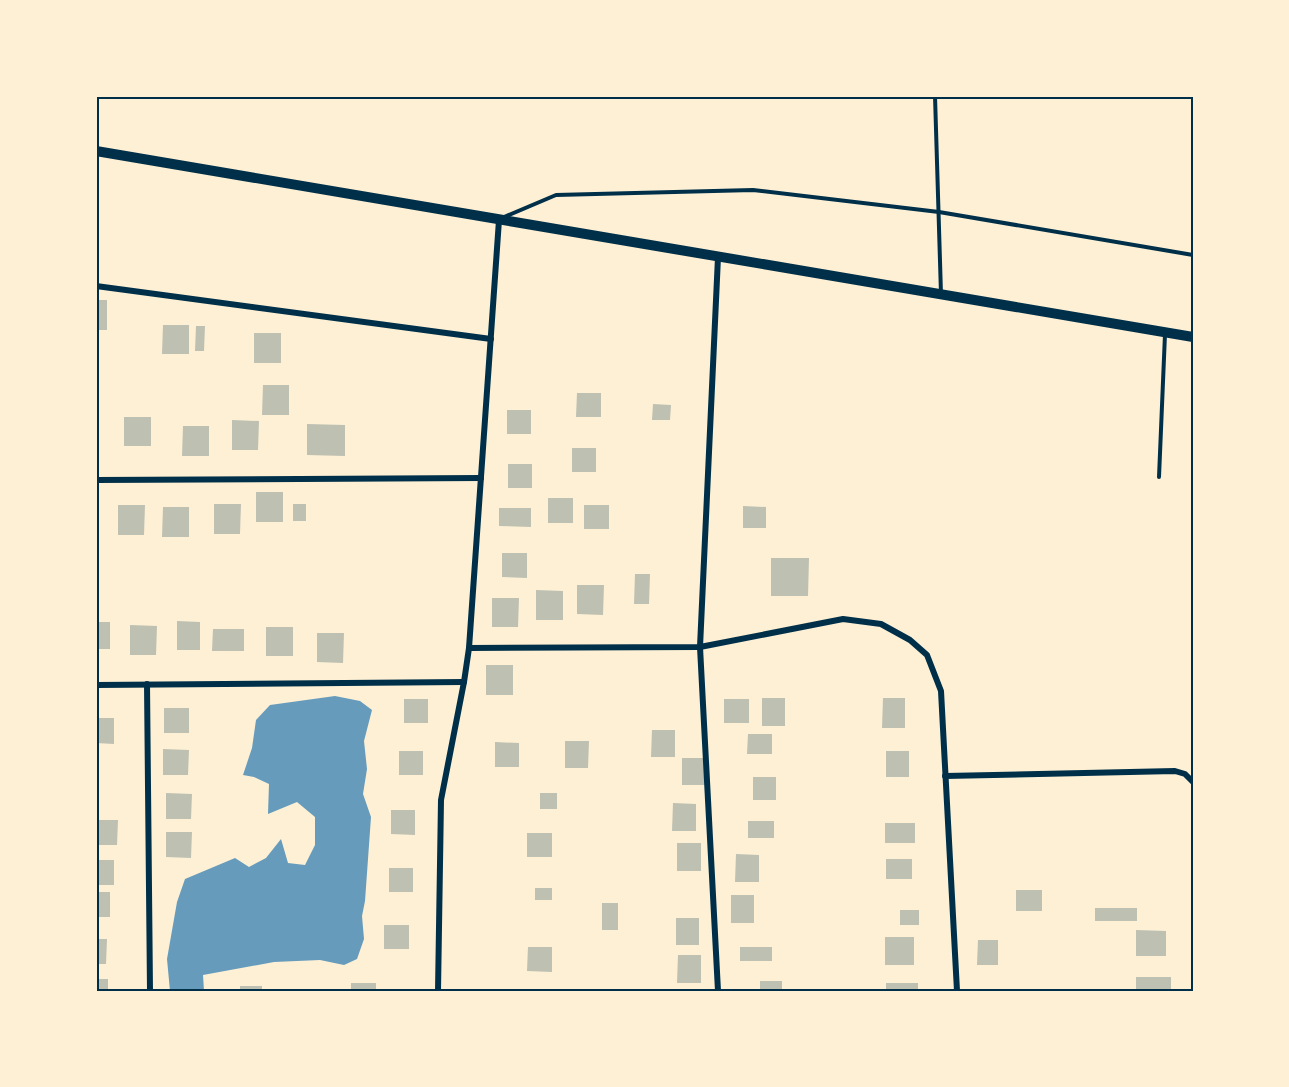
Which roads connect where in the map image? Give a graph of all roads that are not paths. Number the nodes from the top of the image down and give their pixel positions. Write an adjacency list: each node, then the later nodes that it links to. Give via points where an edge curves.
1 (935, 96): 3 (lane)
2 (96, 151): 4 (main road)
3 (939, 212): 4 (lane, via 753,190 556,195); 5 (lane); 8 (lane)
4 (499, 219): 6 (main road); 11 (street)
5 (1193, 255)
6 (718, 257): 8 (main road); 15 (street)
7 (96, 286): 11 (street)
8 (941, 294): 9 (main road)
9 (1165, 332): 10 (main road); 12 (lane)
10 (1193, 337)
11 (491, 339): 13 (street)
12 (1158, 477)
13 (482, 478): 14 (street); 16 (street)
14 (96, 480)
15 (700, 647): 16 (street); 20 (street, via 843,619 881,624 927,655 941,691); 24 (street)
16 (469, 648): 17 (street)
17 (464, 682): 18 (street); 23 (street, via 441,800)
18 (147, 684): 19 (street); 22 (street)
19 (96, 685)
20 (945, 776): 21 (street, via 1175,771); 25 (street)
21 (1193, 782)
22 (150, 991)
23 (438, 991)
24 (718, 991)
25 (957, 991)

